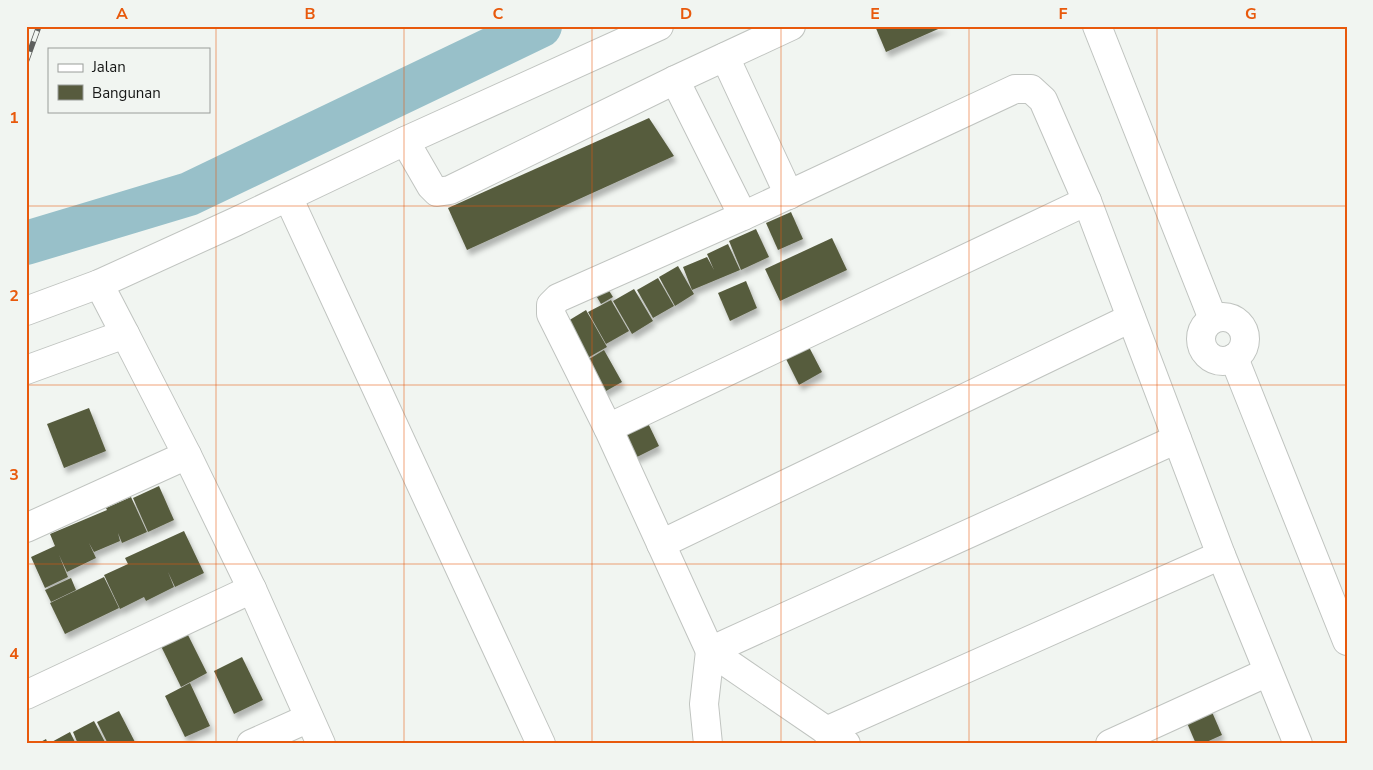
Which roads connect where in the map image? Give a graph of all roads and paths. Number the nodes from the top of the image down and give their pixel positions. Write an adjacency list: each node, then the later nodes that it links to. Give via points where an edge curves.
1 (659, 26): 6 (street)
2 (791, 26): 4 (street)
3 (1096, 26): 22 (street, via 1213,319 1202,332 1203,349 1216,360 1234,358)
4 (725, 57): 5 (street); 7 (street)
5 (675, 80): 6 (street, via 450,190 437,192); 10 (street)
6 (412, 154): 8 (street)
7 (789, 195): 9 (street, via 1015,89 1032,90 1043,100); 10 (street)
8 (288, 196): 11 (street); 30 (street)
9 (1087, 201): 13 (street); 15 (street)
10 (743, 216): 15 (street, via 558,298 551,305 551,314)
11 (111, 306): 12 (street); 14 (street); 17 (street)
12 (26, 311)
13 (1131, 318): 16 (street); 19 (street)
14 (26, 370)
15 (608, 428): 19 (street)
16 (1177, 439): 20 (street); 23 (street)
17 (187, 455): 18 (street); 21 (street)
18 (26, 528)
19 (661, 544): 23 (street)
20 (1221, 554): 24 (street); 27 (street)
21 (252, 588): 25 (street); 26 (street)
22 (1347, 640)
23 (710, 651): 27 (street); 31 (street, via 704,704)
24 (1268, 672): 32 (street); 33 (street)
25 (26, 694)
26 (309, 718): 28 (street); 29 (street)
27 (836, 737)
28 (251, 744)
29 (320, 744)
30 (541, 744)
31 (708, 744)
32 (1110, 744)
33 (1298, 744)

